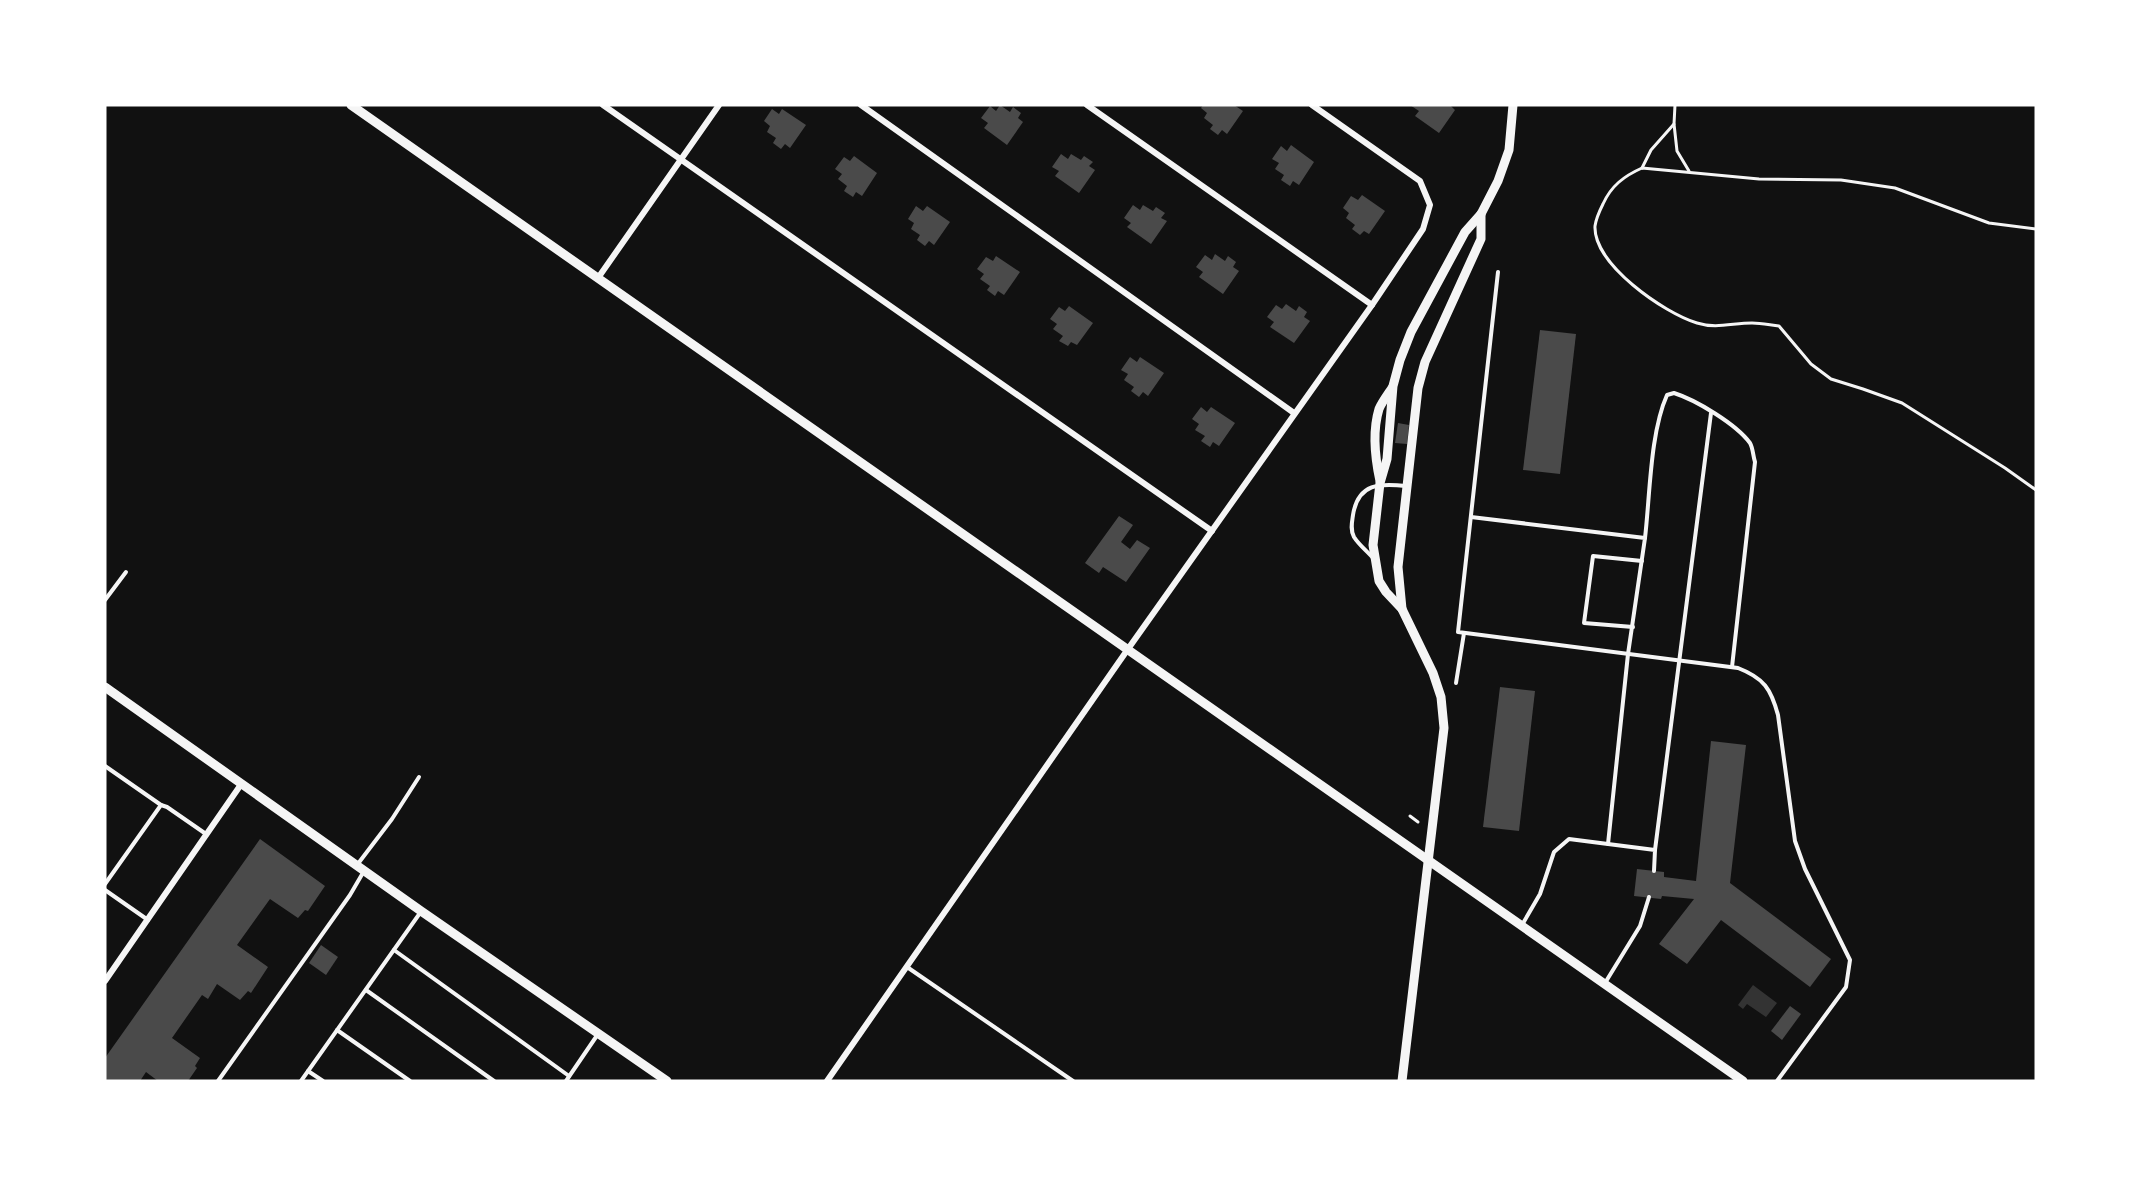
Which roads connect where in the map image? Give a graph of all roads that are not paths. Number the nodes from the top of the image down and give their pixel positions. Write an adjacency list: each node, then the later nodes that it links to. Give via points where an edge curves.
1 (351, 105): 11 (street)
2 (603, 105): 8 (street)
3 (719, 105): 8 (street)
4 (861, 105): 14 (street)
5 (1087, 105): 12 (street)
6 (1312, 105): 12 (street, via 1420,181 1430,205 1423,229)
7 (1513, 105): 9 (street, via 1509,150)
8 (681, 159): 11 (street); 19 (street)
9 (1481, 214): 13 (street, via 1465,232 1411,332); 17 (street, via 1481,239 1425,362 1418,388)
10 (1498, 272): 18 (lane)
11 (598, 278): 28 (street)
12 (1372, 305): 14 (street)
13 (1393, 386): 16 (street, via 1387,459); 16 (street, via 1380,408 1376,432 1374,455)
14 (1294, 413): 19 (street)
15 (1711, 413): 20 (lane, via 1684,396 1667,395 1657,430); 30 (lane); 31 (lane, via 1751,445 1755,462)
16 (1380, 483): 17 (lane); 21 (street); 21 (lane, via 1361,494 1354,506 1351,526 1353,536)
17 (1407, 486): 25 (street, via 1398,567)
18 (1471, 517): 20 (lane); 27 (lane, via 1458,632)
19 (1212, 531): 28 (street)
20 (1645, 538): 22 (lane)
21 (1375, 559): 25 (street, via 1382,586)
22 (1642, 561): 26 (lane); 26 (lane, via 1593,556 1584,623)
23 (126, 572): 24 (lane)
24 (105, 600)
25 (1402, 609): 41 (street, via 1441,697 1444,728)
26 (1633, 627): 29 (lane)
27 (1464, 633): 29 (lane); 32 (lane)
28 (1128, 649): 41 (street); 51 (street)
29 (1628, 654): 30 (lane); 39 (lane)
30 (1681, 661): 31 (lane); 40 (lane)
31 (1732, 667): 71 (lane, via 1763,682 1773,697 1795,841 1850,960 1846,987)
32 (1456, 683)
33 (105, 687): 36 (street)
34 (105, 766): 37 (lane)
35 (419, 777): 42 (lane)
36 (242, 783): 38 (street); 42 (street)
37 (161, 805): 38 (lane); 44 (lane)
38 (206, 835): 48 (street)
39 (1608, 844): 40 (lane); 49 (lane, via 1569,839 1554,852 1540,894)
40 (1655, 850): 43 (lane)
41 (1428, 859): 49 (street); 69 (street)
42 (360, 868): 47 (street); 60 (lane, via 350,895)
43 (1654, 871)
44 (105, 884)
45 (105, 890): 48 (lane)
46 (1649, 897): 53 (lane, via 1640,926)
47 (421, 911): 50 (lane); 56 (street)
48 (148, 920): 52 (street)
49 (1522, 926): 53 (street)
50 (394, 950): 54 (lane); 58 (lane)
51 (907, 966): 67 (street); 68 (lane)
52 (105, 981)
53 (1605, 984): 70 (street)
54 (366, 990): 55 (lane); 64 (lane)
55 (337, 1030): 57 (lane); 63 (lane)
56 (599, 1034): 58 (lane); 59 (street)
57 (308, 1071): 61 (lane); 62 (lane)
58 (569, 1076): 65 (lane)
59 (652, 1077): 66 (street)
60 (218, 1081)
61 (301, 1081)
62 (323, 1081)
63 (410, 1081)
64 (494, 1081)
65 (566, 1081)
66 (667, 1081)
67 (827, 1081)
68 (1073, 1081)
69 (1402, 1081)
70 (1743, 1081)
71 (1777, 1081)

